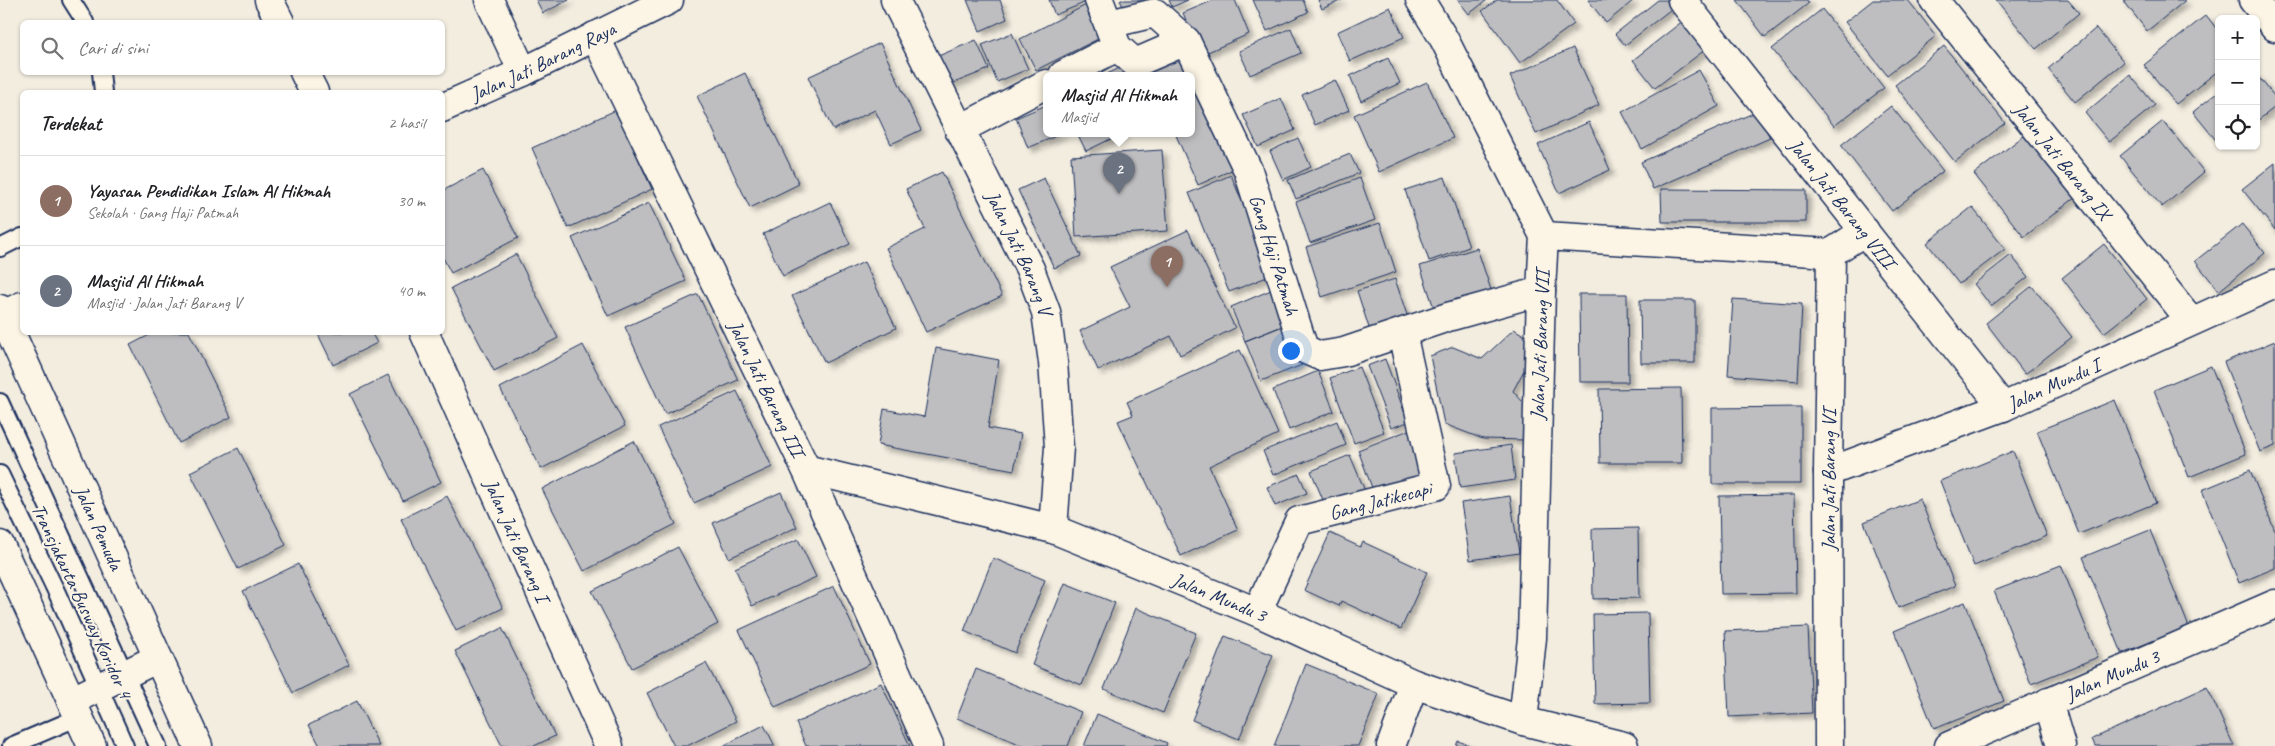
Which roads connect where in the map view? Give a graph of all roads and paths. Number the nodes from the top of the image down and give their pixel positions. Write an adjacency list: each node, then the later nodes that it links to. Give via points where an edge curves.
1 (71, 0): 10 (lane)
2 (269, 0): 11 (street)
3 (489, 0): 16 (street)
4 (670, 0): 14 (street, Jalan Jati Barang Raya)
5 (895, 0): 24 (street, Jalan Jati Barang V)
6 (1420, 0): 26 (street, via 1444,39)
7 (1682, 0): 25 (street, Jalan Jati Barang VIII)
8 (1934, 0): 33 (street, Jalan Jati Barang IX)
9 (2253, 0): 13 (street)
10 (84, 20)
11 (279, 20)
12 (1108, 24): 15 (street, Gang Haji Patmah, via 1155,13); 15 (street, via 1135,63); 17 (street)
13 (2275, 27)
14 (595, 36): 16 (street, Jalan Jati Barang Raya); 38 (street, Jalan Jati Barang III)
15 (1186, 41): 34 (street, Gang Haji Patmah, via 1248,170 1304,349 1320,356 1344,352)
16 (523, 72): 23 (street, Jalan Jati Barang Raya)
17 (1067, 72)
18 (101, 75): 21 (lane)
19 (306, 75): 22 (street)
20 (1043, 86): 24 (street)
21 (102, 90)
22 (313, 90)
23 (445, 107)
24 (958, 130): 41 (street, Jalan Jati Barang V, via 1030,269 1046,312 1059,447)
25 (1865, 230): 29 (street); 37 (street, Jalan Jati Barang VIII)
26 (1544, 236): 29 (street); 31 (street, Jalan Jati Barang VII)
27 (20, 238): 28 (lane)
28 (0, 248)
29 (1831, 253): 39 (street, Jalan Jati Barang VI)
30 (2275, 284): 33 (street, Jalan Mundu I)
31 (1541, 291): 34 (street, Gang Haji Patmah); 51 (street, Jalan Jati Barang VII, via 1532,638)
32 (8, 310): 45 (street, Jalan Pemuda)
33 (2191, 321): 37 (street, Jalan Mundu I)
34 (1402, 333): 44 (street, Gang Jatikecapi, via 1436,486 1299,522)
35 (425, 335): 57 (street, Jalan Jati Barang I)
36 (0, 402): 46 (lane, Transjakarta Busway Koridor 4)
37 (2003, 407): 39 (street, Jalan Mundu I)
38 (806, 469): 41 (street, Jalan Mundu 3); 58 (street, Jalan Jati Barang III)
39 (1828, 472): 61 (street, Jalan Jati Barang VI)
40 (0, 474): 48 (lane, Transjakarta Busway Koridor 4)
41 (1053, 529): 44 (street, Jalan Mundu 3)
42 (0, 544): 50 (street)
43 (2275, 604): 49 (street, Jalan Mundu 3)
44 (1257, 612): 47 (street, Jalan Mundu 3)
45 (158, 658): 46 (street); 56 (street, Jalan Pemuda)
46 (125, 674): 48 (street); 55 (lane, Transjakarta Busway Koridor 4)
47 (1414, 684): 51 (street, Jalan Mundu 3); 59 (street)
48 (98, 687): 50 (street); 54 (lane, Transjakarta Busway Koridor 4)
49 (2048, 702): 62 (street, Jalan Mundu 3); 63 (street)
50 (75, 709): 52 (lane); 53 (street)
51 (1523, 720): 60 (street, Jalan Mundu 3)
52 (11, 746)
53 (92, 746)
54 (125, 746)
55 (158, 746)
56 (198, 746)
57 (609, 746)
58 (929, 746)
59 (1391, 746)
60 (1624, 746)
61 (1829, 746)
62 (1949, 746)
63 (2061, 746)

